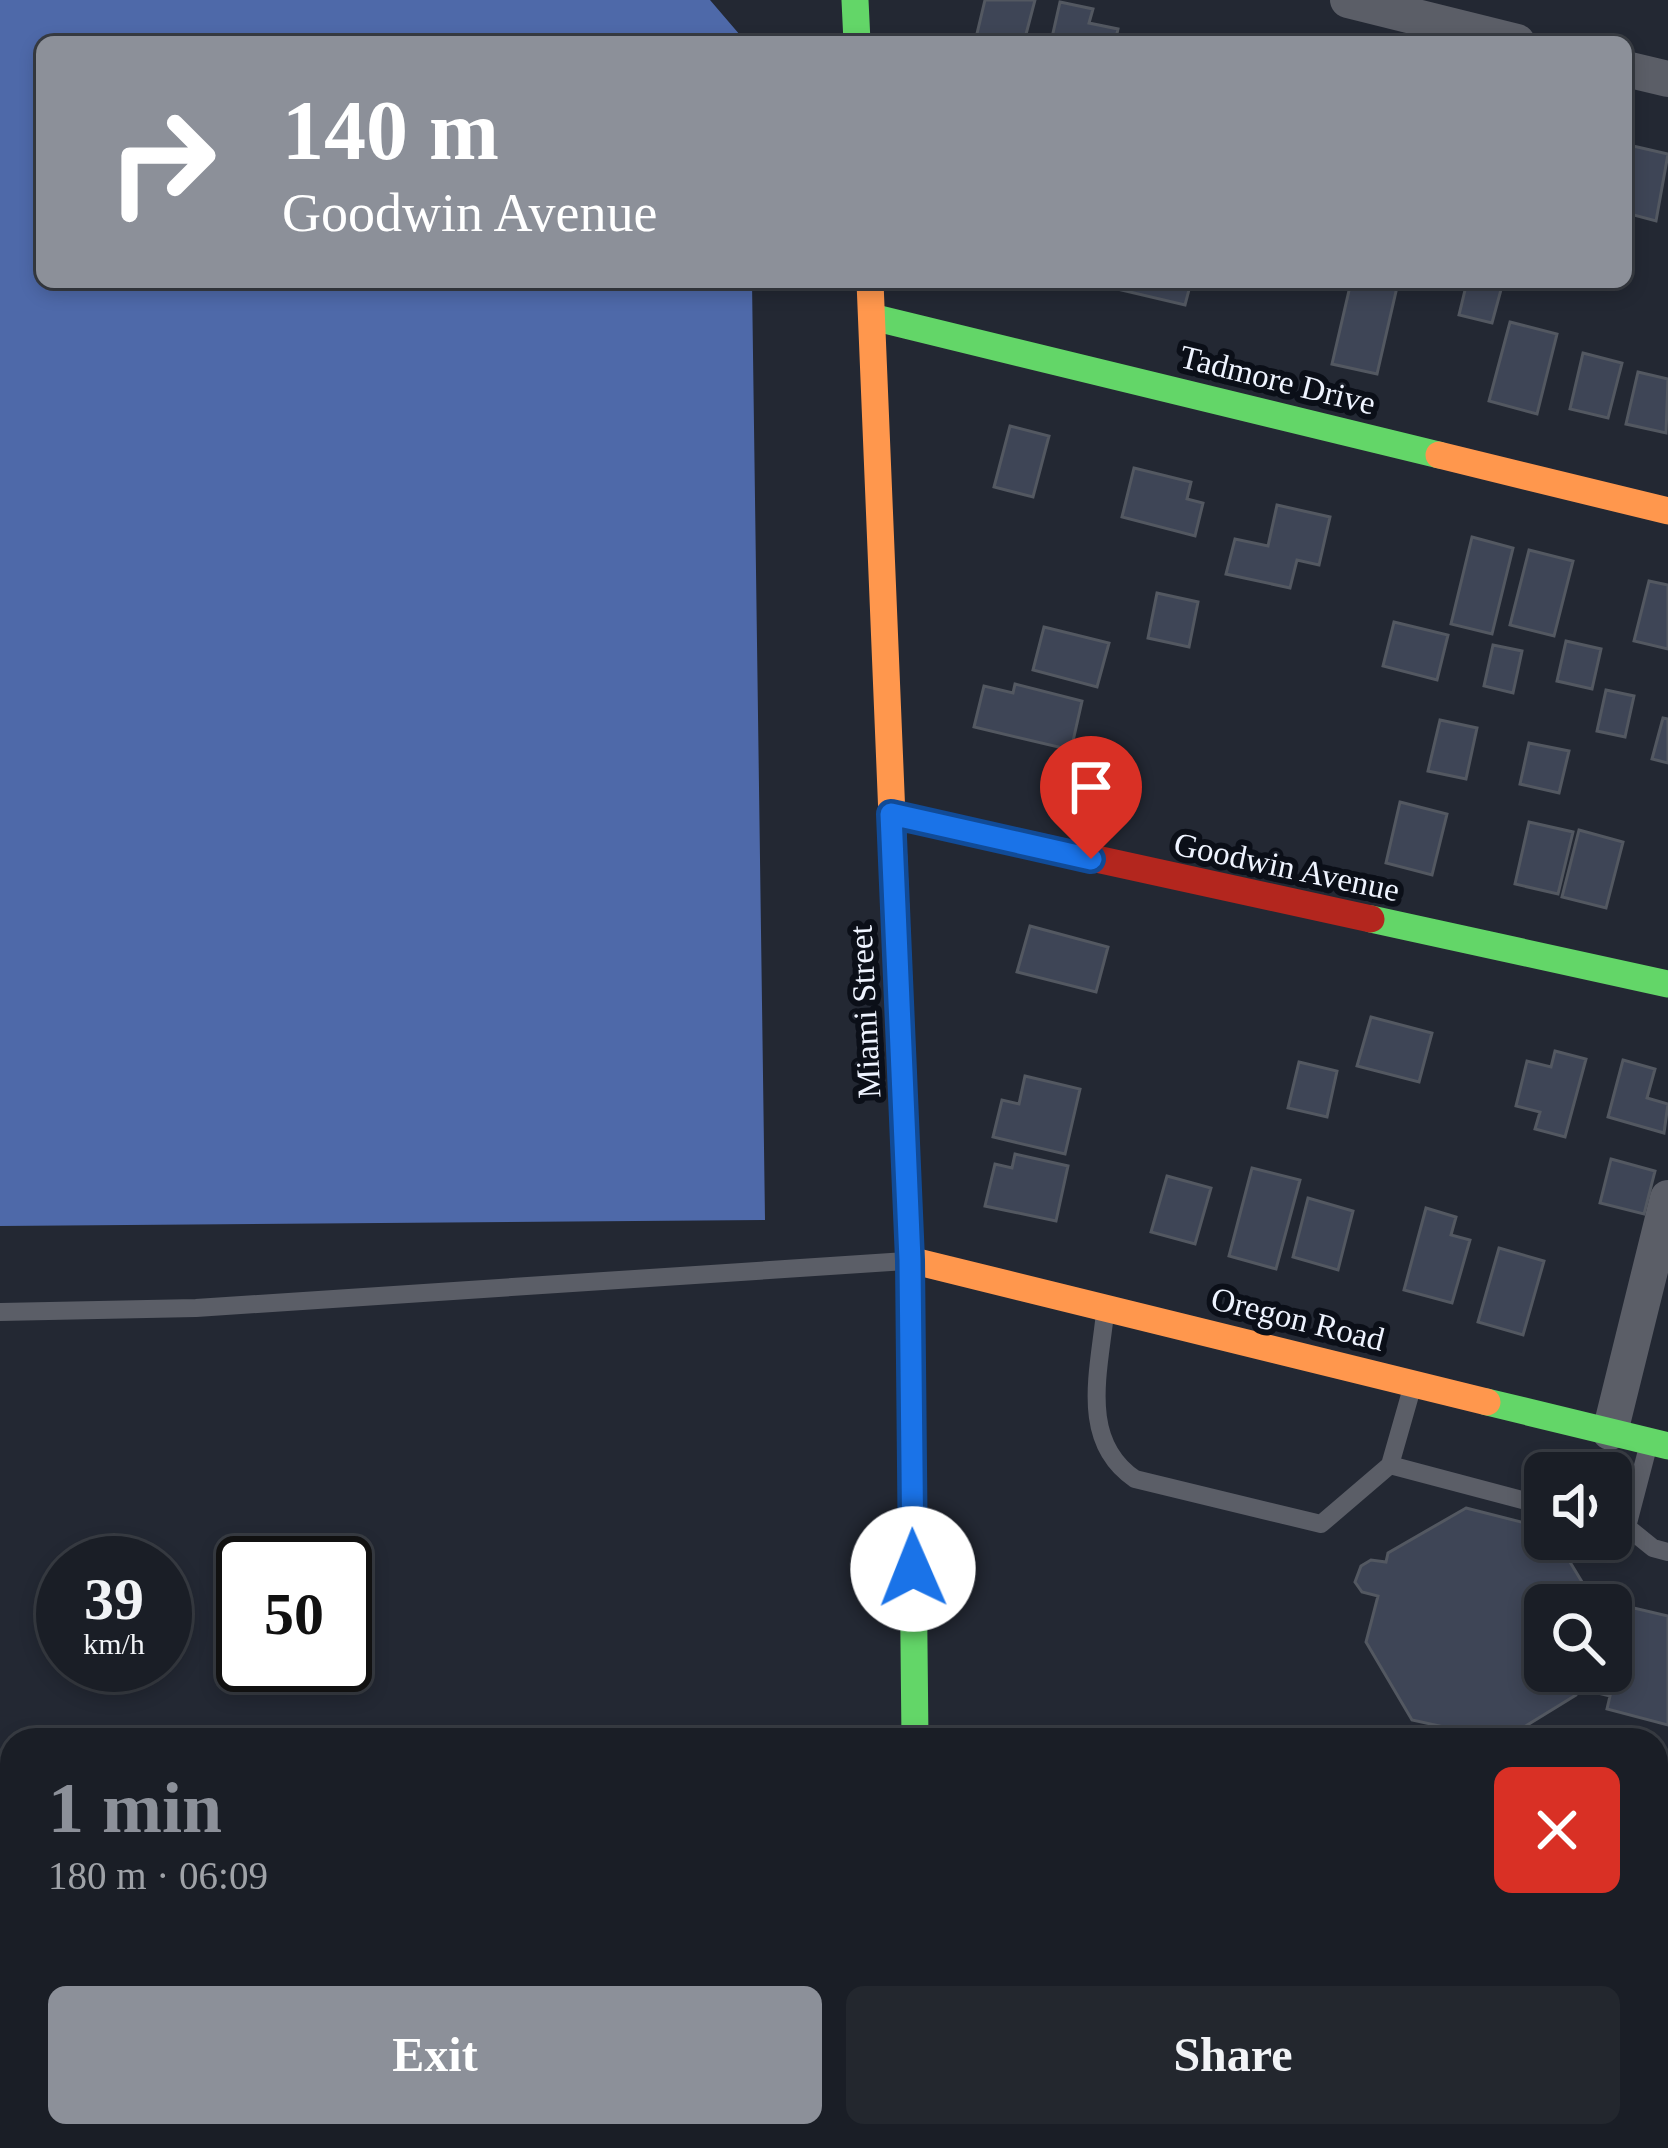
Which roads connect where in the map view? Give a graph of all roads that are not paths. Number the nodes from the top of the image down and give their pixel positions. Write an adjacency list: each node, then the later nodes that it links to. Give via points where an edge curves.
1 (855, 0): 3 (main road)
2 (1348, 0): 4 (street)
3 (857, 36)
4 (1493, 36)
5 (1632, 71): 6 (street)
6 (1668, 80)
7 (870, 288): 8 (main road, Miami Street)
8 (872, 317): 9 (main road, Tadmore Drive); 10 (main road, Miami Street)
9 (1668, 511)
10 (891, 814): 11 (main road, Goodwin Avenue); 13 (main road, Miami Street)
11 (1668, 984)
12 (1668, 1198): 17 (street)
13 (910, 1260): 14 (main road, Oregon Road); 15 (lane, via 196,1308); 24 (main road, Miami Street)
14 (1106, 1308): 16 (main road, Oregon Road); 19 (lane, via 1100,1442 1135,1479 1321,1524)
15 (0, 1312)
16 (1413, 1383): 17 (main road, Oregon Road); 19 (lane)
17 (1610, 1432): 18 (main road, Oregon Road)
18 (1659, 1444): 20 (lane)
19 (1390, 1465): 21 (lane)
20 (1632, 1499)
21 (1524, 1500)
22 (1632, 1534): 23 (lane)
23 (1668, 1552)
24 (915, 1728)

